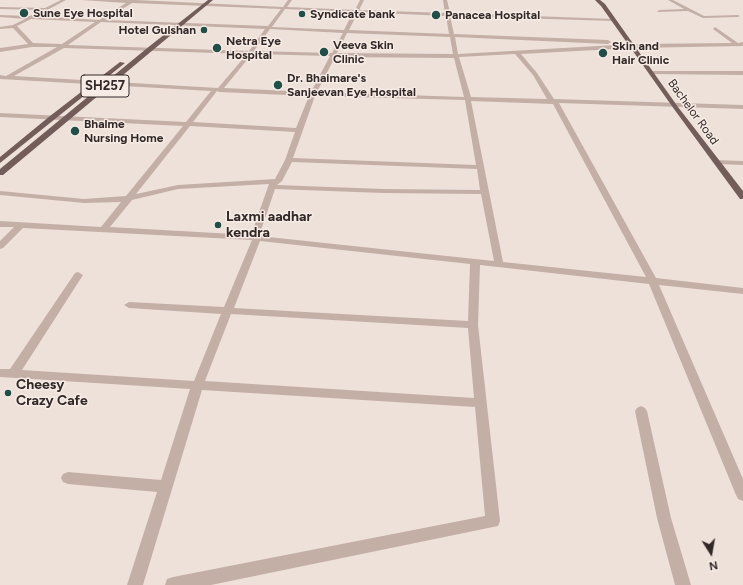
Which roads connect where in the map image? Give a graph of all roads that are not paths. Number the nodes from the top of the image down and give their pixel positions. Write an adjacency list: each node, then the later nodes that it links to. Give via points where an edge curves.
1 (64, 0): 14 (street)
2 (83, 0): 9 (street)
3 (211, 0): 10 (main road, SH257)
4 (290, 0): 13 (street)
5 (362, 0): 16 (street)
6 (445, 0): 18 (street)
7 (597, 0): 22 (main road, Bachelor Road)
8 (670, 0): 15 (street)
9 (132, 1): 11 (street); 23 (street)
10 (205, 2): 11 (main road, SH257); 13 (street); 25 (main road, SH257)
11 (198, 4): 24 (main road, SH257)
12 (0, 8): 14 (street)
13 (283, 8): 16 (street); 28 (street)
14 (46, 9): 21 (street)
15 (688, 10): 17 (street); 19 (street, via 703,17)
16 (356, 11): 18 (street); 30 (street)
17 (659, 11)
18 (448, 14): 22 (street); 31 (street)
19 (741, 15)
20 (0, 16): 21 (street)
21 (30, 18): 23 (street); 26 (street)
22 (614, 20): 34 (main road, Bachelor Road)
23 (100, 21): 24 (street); 35 (street)
24 (171, 24): 25 (street); 36 (main road, SH257)
25 (180, 25): 28 (street); 38 (main road, SH257)
26 (14, 26): 27 (street); 32 (street)
27 (0, 28)
28 (268, 28): 30 (street); 39 (street)
29 (715, 28): 33 (street)
30 (345, 31): 31 (street); 41 (street)
31 (452, 36): 34 (street); 42 (street)
32 (32, 44): 35 (street); 37 (street)
33 (740, 44): 34 (street)
34 (632, 45): 40 (street); 43 (main road, Bachelor Road)
35 (63, 46): 36 (street); 46 (street)
36 (140, 49): 38 (street); 48 (main road, SH257)
37 (0, 50)
38 (148, 50): 39 (street); 49 (main road, SH257)
39 (250, 53): 41 (street); 50 (street)
40 (517, 53): 42 (street); 53 (street, via 535,74)
41 (334, 56): 42 (street); 51 (street)
42 (456, 56): 52 (street)
43 (652, 73): 44 (street); 54 (main road, Bachelor Road)
44 (743, 73)
45 (0, 77): 46 (street)
46 (9, 77): 47 (street); 48 (street)
47 (0, 83)
48 (96, 83): 49 (street); 57 (main road, SH257)
49 (107, 84): 50 (street); 58 (main road, SH257)
50 (217, 90): 51 (street); 59 (street)
51 (313, 94): 52 (street); 60 (street)
52 (468, 99): 53 (street); 65 (street)
53 (553, 102): 54 (street); 80 (street)
54 (674, 105): 55 (street); 63 (main road, Bachelor Road)
55 (742, 108)
56 (0, 116): 57 (street)
57 (52, 117): 58 (street); 62 (main road, SH257)
58 (67, 117): 59 (street); 66 (main road, SH257)
59 (189, 125): 60 (street); 70 (street)
60 (299, 130): 61 (street)
61 (289, 160): 65 (street); 67 (street)
62 (0, 161)
63 (717, 162): 64 (street); 71 (main road, Bachelor Road)
64 (743, 163)
65 (480, 168): 68 (street)
66 (0, 173)
67 (274, 184): 68 (street, via 383,191); 70 (street, via 178,187); 75 (street)
68 (485, 192): 78 (street)
69 (0, 193): 70 (street, via 84,201 119,200)
70 (129, 197): 74 (street)
71 (743, 197)
72 (0, 224): 73 (street)
73 (21, 225): 74 (street); 76 (street)
74 (103, 230): 75 (street)
75 (255, 238): 77 (street); 83 (street)
76 (0, 246)
77 (475, 262): 78 (street); 84 (street)
78 (499, 265): 80 (street)
79 (78, 275): 86 (street)
80 (653, 282): 81 (street); 92 (street)
81 (743, 291)
82 (129, 305): 83 (street)
83 (228, 311): 84 (street); 87 (street)
84 (473, 325): 88 (street)
85 (0, 373): 86 (street)
86 (13, 374): 87 (street)
87 (198, 384): 88 (street); 91 (street)
88 (481, 403): 94 (street, via 493,521)
89 (641, 411): 95 (street, via 664,518)
90 (68, 478): 91 (street)
91 (166, 487): 93 (street)
92 (743, 495)
93 (135, 585)
94 (173, 585)
95 (683, 585)

